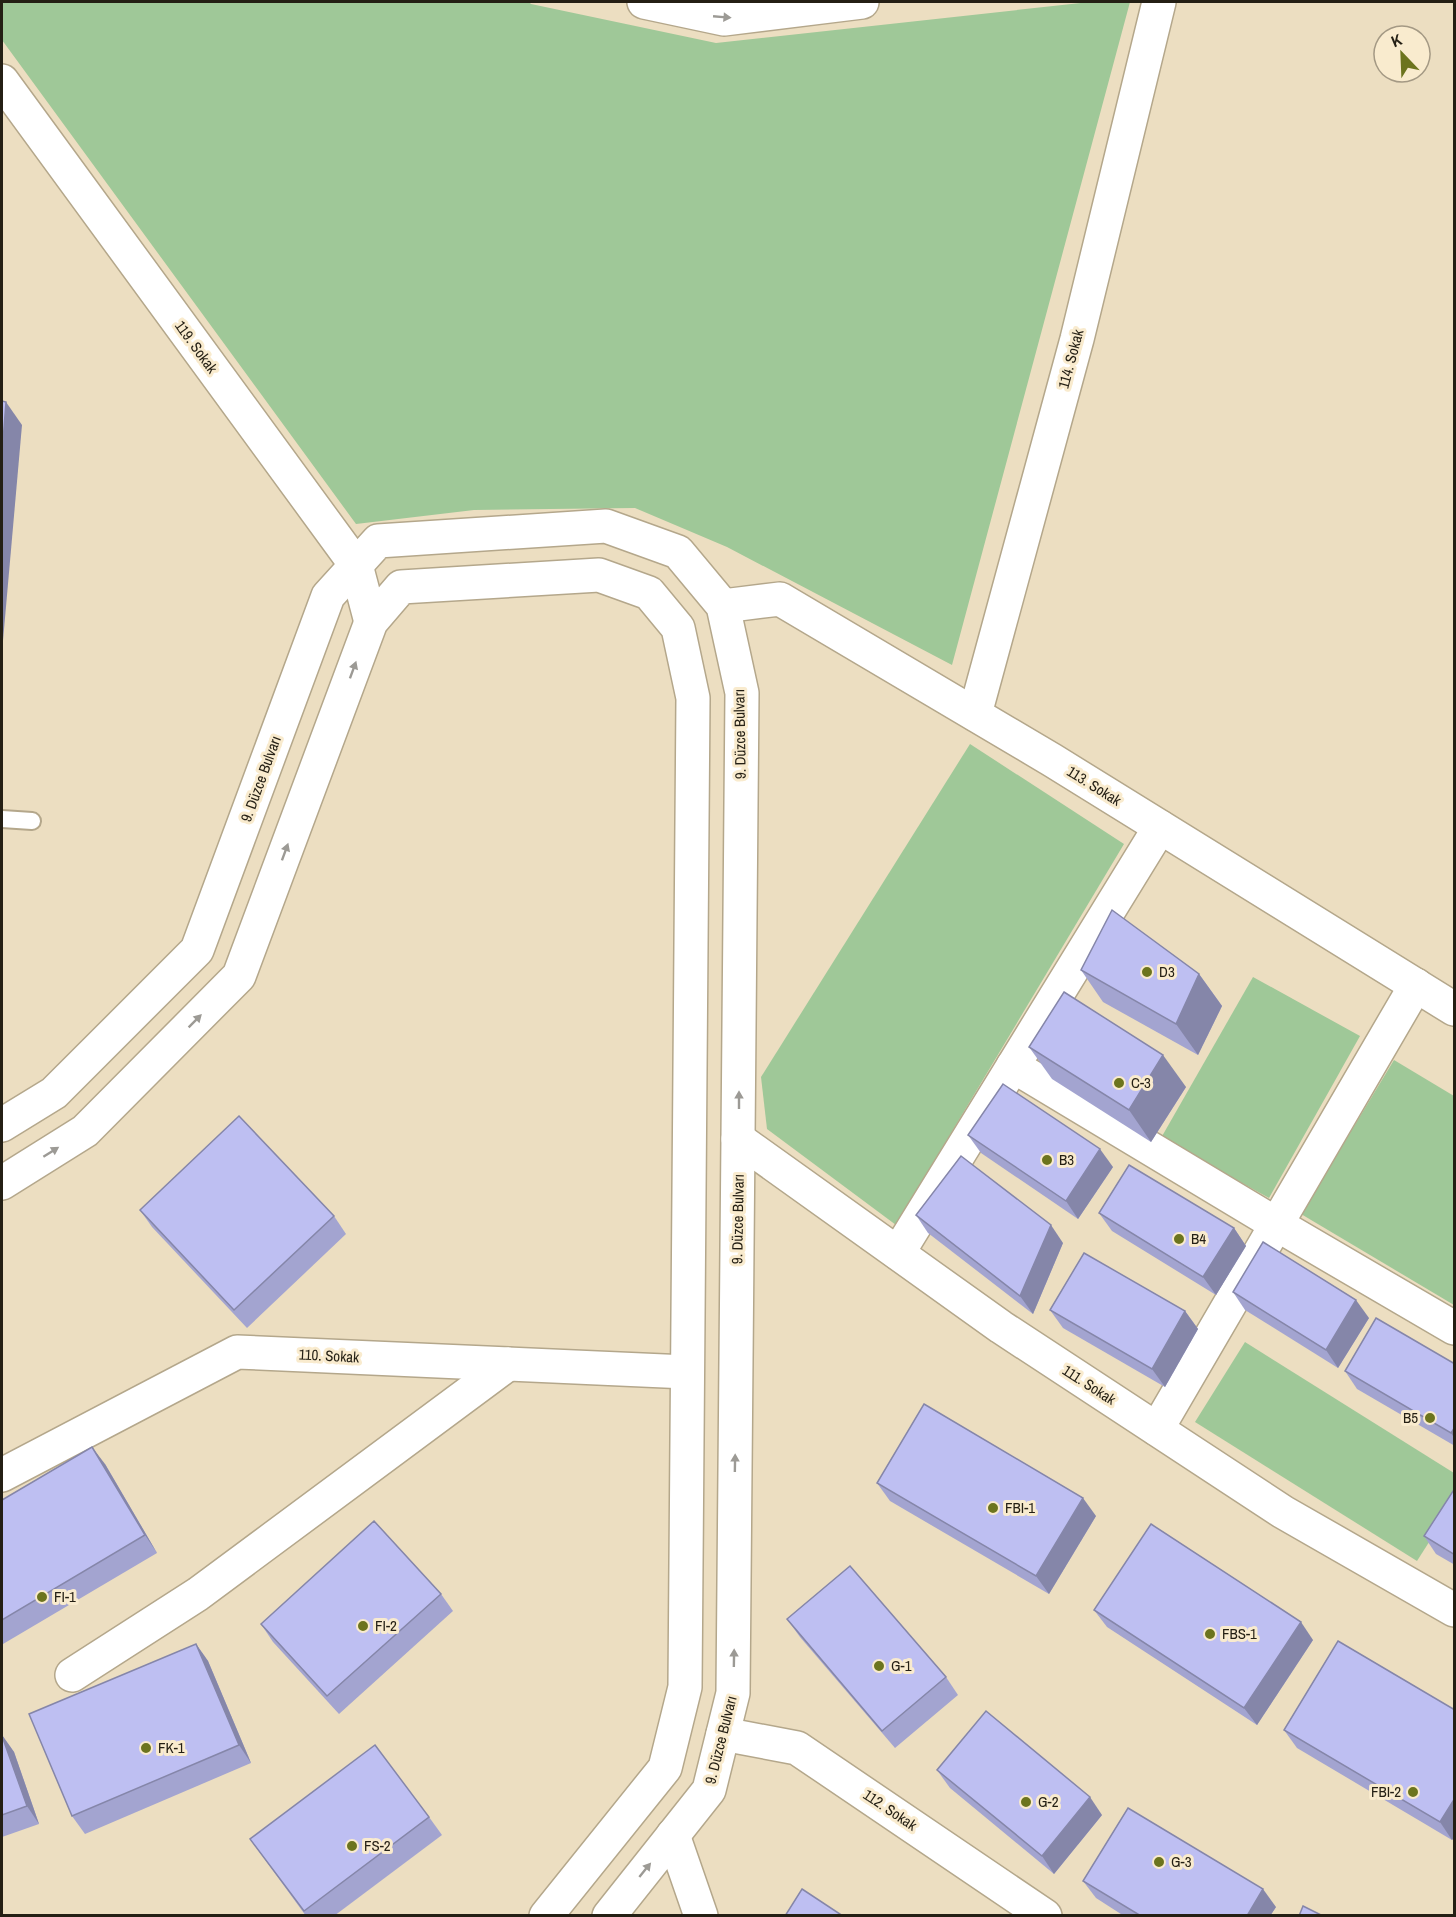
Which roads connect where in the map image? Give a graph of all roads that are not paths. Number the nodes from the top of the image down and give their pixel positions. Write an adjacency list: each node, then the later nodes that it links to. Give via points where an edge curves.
1 (644, 2): 2 (street, one-way to 2, via 724,19)
2 (862, 2)
3 (1159, 2): 8 (street, 114. Sokak, via 1077,339)
4 (2, 81): 5 (street, 119. Sokak)
5 (357, 565): 6 (street, 9. Düzce Bulvarı, via 378,541 606,526 678,552); 7 (street, 119. Sokak); 15 (street, 9. Düzce Bulvarı, via 328,596 197,950 54,1093)
6 (723, 606): 8 (street, 113. Sokak, via 780,599); 16 (street, 9. Düzce Bulvarı, one-way to 6, via 742,693)
7 (371, 622): 17 (street, one-way to 7, via 85,1131 239,976); 22 (street, via 401,587 599,575 649,593 678,628 693,698)
8 (975, 714): 11 (street, 113. Sokak)
9 (2, 819): 10 (lane)
10 (32, 821)
11 (1160, 827): 12 (street, 113. Sokak); 14 (street)
12 (1416, 985): 13 (street, 113. Sokak); 18 (street)
13 (1455, 1009)
14 (1013, 1066): 18 (street); 19 (street)
15 (2, 1125)
16 (738, 1139): 19 (street, 111. Sokak); 27 (street, 9. Düzce Bulvarı, one-way to 16, via 733,1693)
17 (2, 1183)
18 (1276, 1224): 20 (street); 23 (street)
19 (898, 1253): 23 (street, 111. Sokak, via 1001,1327)
20 (1455, 1328)
21 (508, 1364): 22 (street, 110. Sokak); 24 (street, 110. Sokak, via 237,1352); 26 (street, via 198,1594)
22 (687, 1372): 29 (street, via 685,1687 665,1768)
23 (1157, 1429): 25 (street, 111. Sokak, via 1283,1512)
24 (2, 1475)
25 (1455, 1610)
26 (72, 1675)
27 (723, 1734): 28 (street, 9. Düzce Bulvarı, via 709,1790); 32 (street, 112. Sokak, via 797,1748)
28 (673, 1835): 30 (street, 9. Düzce Bulvarı, one-way to 28); 31 (street)
29 (546, 1916)
30 (609, 1916)
31 (701, 1916)
32 (1045, 1916)

